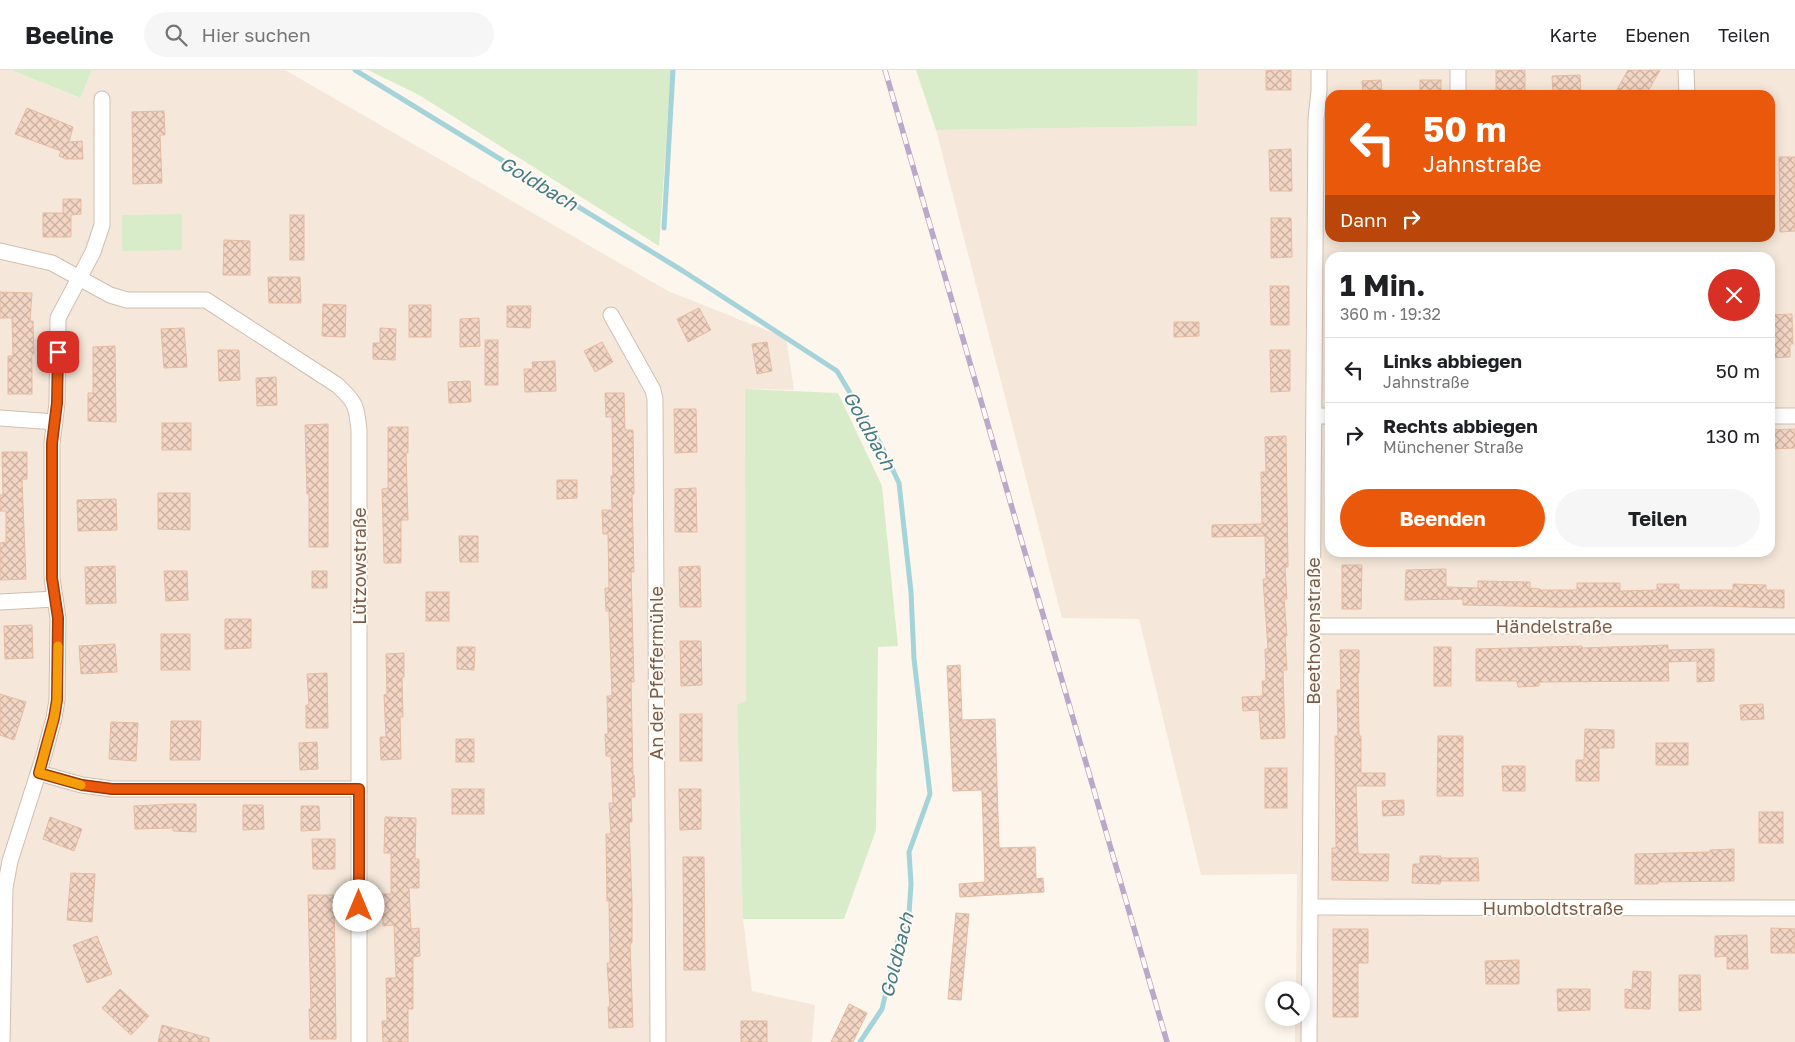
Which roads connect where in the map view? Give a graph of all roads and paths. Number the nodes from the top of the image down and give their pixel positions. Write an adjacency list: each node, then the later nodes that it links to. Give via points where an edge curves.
1 (1319, 70): 10 (street, Beethovenstraße)
2 (1458, 70): 4 (street)
3 (1686, 70): 5 (street)
4 (1458, 90)
5 (1686, 90)
6 (102, 99): 8 (street, via 102,225 94,252)
7 (0, 251): 8 (street, Lützowstraße, via 52,263)
8 (80, 278): 15 (street, via 58,318); 21 (street, Lützowstraße, via 110,295 127,300 206,300 337,385 354,404 359,431)
9 (611, 315): 27 (street, An der Pfeffermühle, via 655,398)
10 (1314, 416): 11 (street); 18 (street, Beethovenstraße)
11 (1325, 416)
12 (1775, 416): 13 (street)
13 (1795, 416)
14 (0, 418): 15 (street)
15 (55, 422): 16 (street, via 52,443)
16 (55, 599): 17 (street); 20 (street, via 58,618 57,700)
17 (0, 602)
18 (1313, 626): 19 (street, Händelstraße); 23 (street, Beethovenstraße)
19 (1795, 626)
20 (39, 773): 21 (street, via 82,785 112,789); 22 (street)
21 (359, 789): 26 (street, Lützowstraße)
22 (2, 887): 25 (street)
23 (1311, 907): 24 (street, Humboldtstraße); 28 (street, Beethovenstraße)
24 (1795, 908)
25 (2, 1042)
26 (359, 1042)
27 (658, 1042)
28 (1309, 1042)

